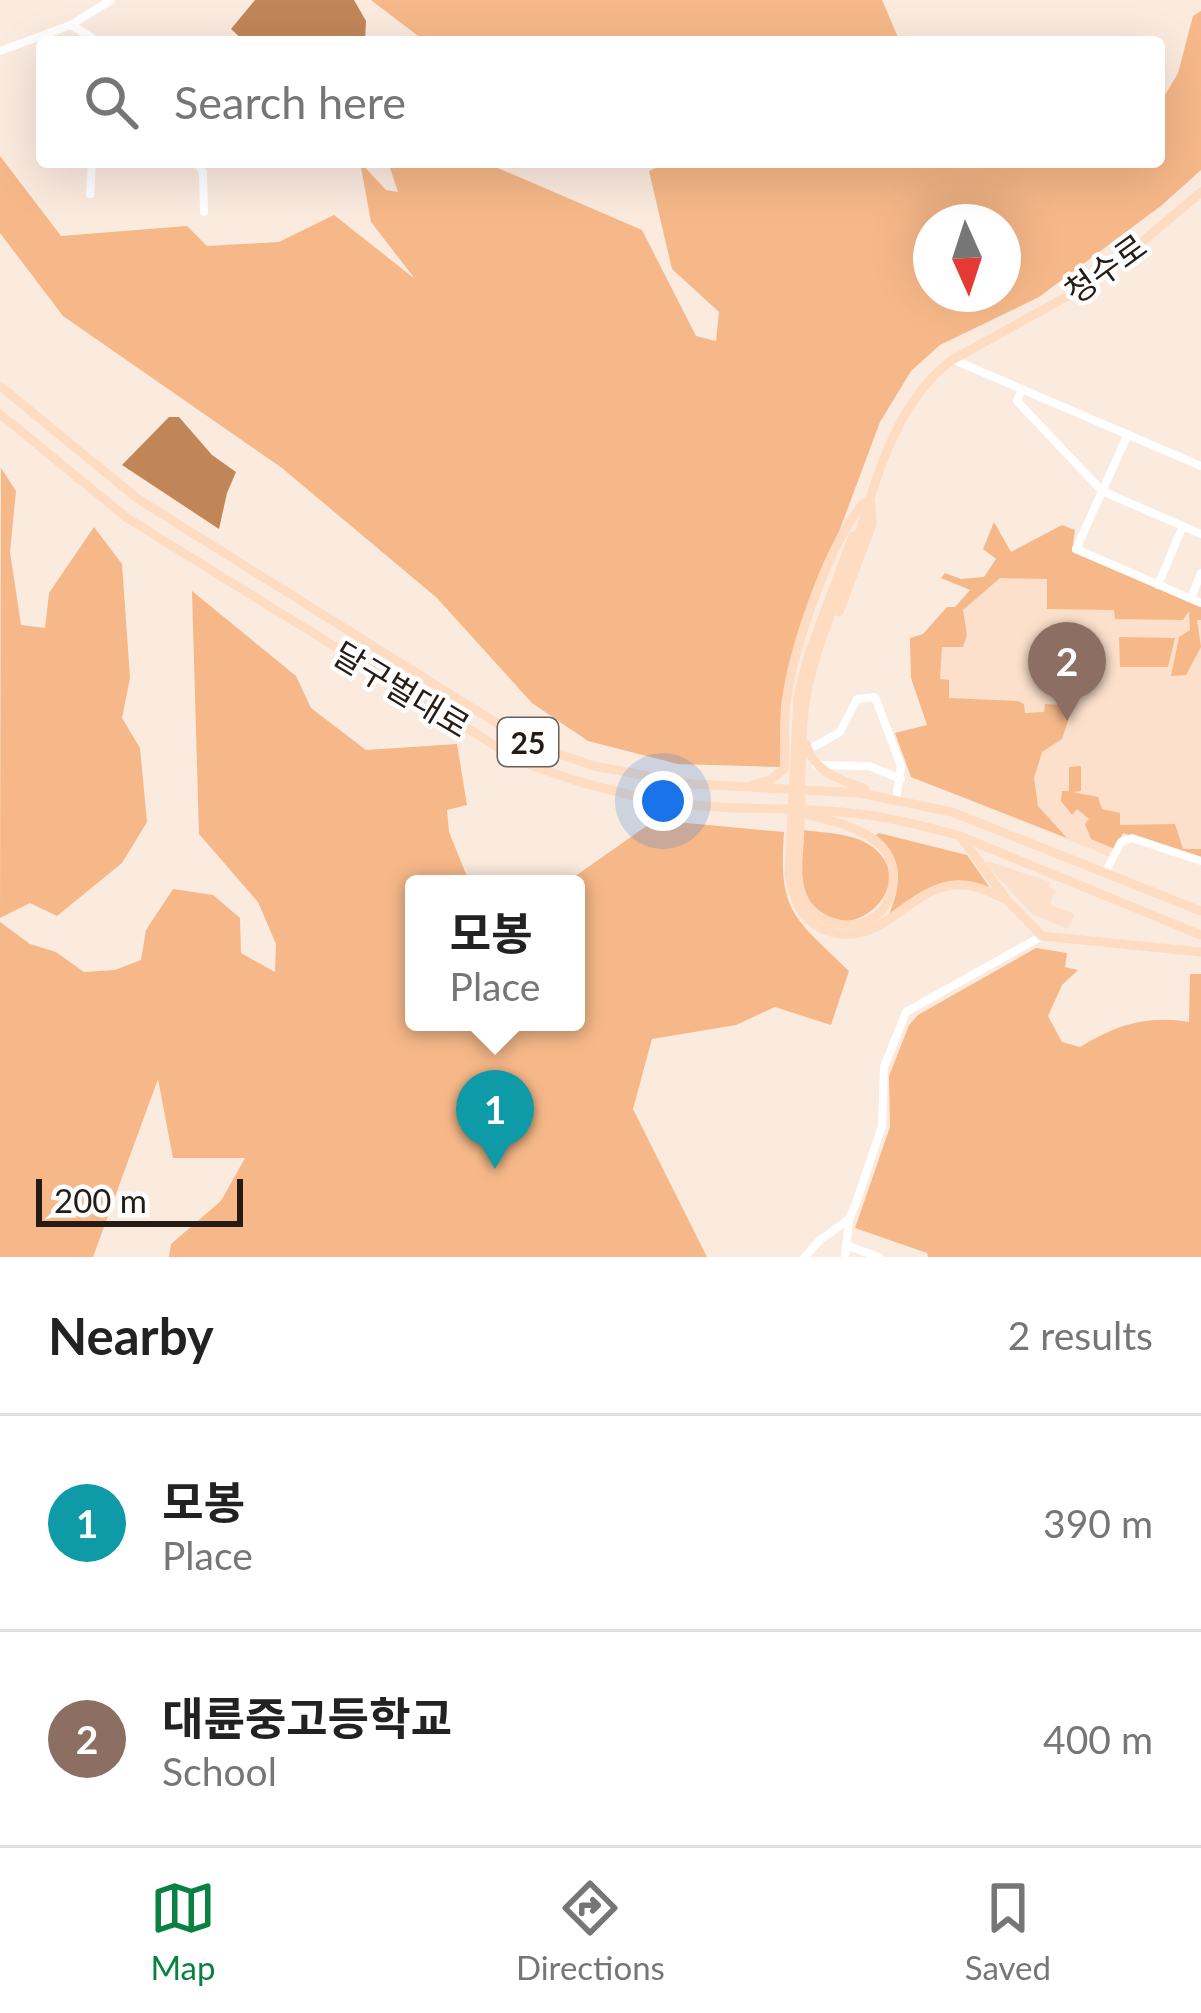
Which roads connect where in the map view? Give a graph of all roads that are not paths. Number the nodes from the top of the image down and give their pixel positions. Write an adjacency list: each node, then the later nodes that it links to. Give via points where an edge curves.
1 (111, 0): 2 (street)
2 (70, 25): 3 (street); 4 (street)
3 (40, 36)
4 (89, 36)
5 (36, 38): 6 (street)
6 (0, 51)
7 (92, 168): 10 (street)
8 (200, 168): 11 (street)
9 (1201, 192): 12 (main road, 청수로, via 1097,280)
10 (90, 194)
11 (204, 212)
12 (952, 359): 14 (street); 19 (main road, 청수로, via 909,407)
13 (0, 386): 29 (main road, 달구벌대로 / 25, via 138,499 530,744 626,772)
14 (1022, 389): 16 (street); 18 (street, via 1018,401)
15 (0, 414): 31 (main road, 달구벌대로 / 25, via 102,499 520,760 620,792)
16 (1128, 434): 17 (street); 18 (street)
17 (1201, 466)
18 (1102, 491): 20 (street); 24 (street, via 1076,549)
19 (871, 494): 22 (main road, 청수로); 22 (main road, via 849,520); 26 (main road, 청수로, via 872,524 815,671)
20 (1183, 526): 21 (street); 24 (street)
21 (1201, 534)
22 (844, 551): 29 (main road, via 792,676 780,775); 33 (main road, via 806,698)
23 (1201, 573): 25 (street)
24 (1158, 585): 25 (street)
25 (1196, 601)
26 (808, 750): 27 (main road); 28 (street, via 839,732 857,699 875,697)
27 (816, 764): 28 (street, via 869,766); 30 (main road)
28 (901, 778): 30 (street)
29 (749, 787): 30 (main road, 달구벌대로 / 25)
30 (891, 799): 35 (main road, 달구벌대로 / 25, via 952,812)
31 (775, 811): 32 (main road, 달구벌대로 / 25, via 859,813); 33 (main road, via 861,830 879,842 894,873 888,904 851,926 818,916 800,888)
32 (960, 836): 36 (main road); 38 (main road, 달구벌대로 / 25)
33 (794, 846): 36 (main road, via 794,898 816,927 837,934 871,931 939,888 971,886)
34 (1201, 861): 35 (street, via 1132,838 1121,842)
35 (1106, 871): 37 (main road, 달구벌대로 / 25)
36 (1007, 900): 39 (main road)
37 (1201, 910)
38 (1201, 935)
39 (1042, 936): 40 (main road); 41 (street, via 906,1012 884,1067 882,1126)
40 (1201, 952)
41 (849, 1220): 42 (street); 43 (street)
42 (848, 1246): 44 (street); 45 (street)
43 (805, 1257)
44 (845, 1257)
45 (879, 1257)

